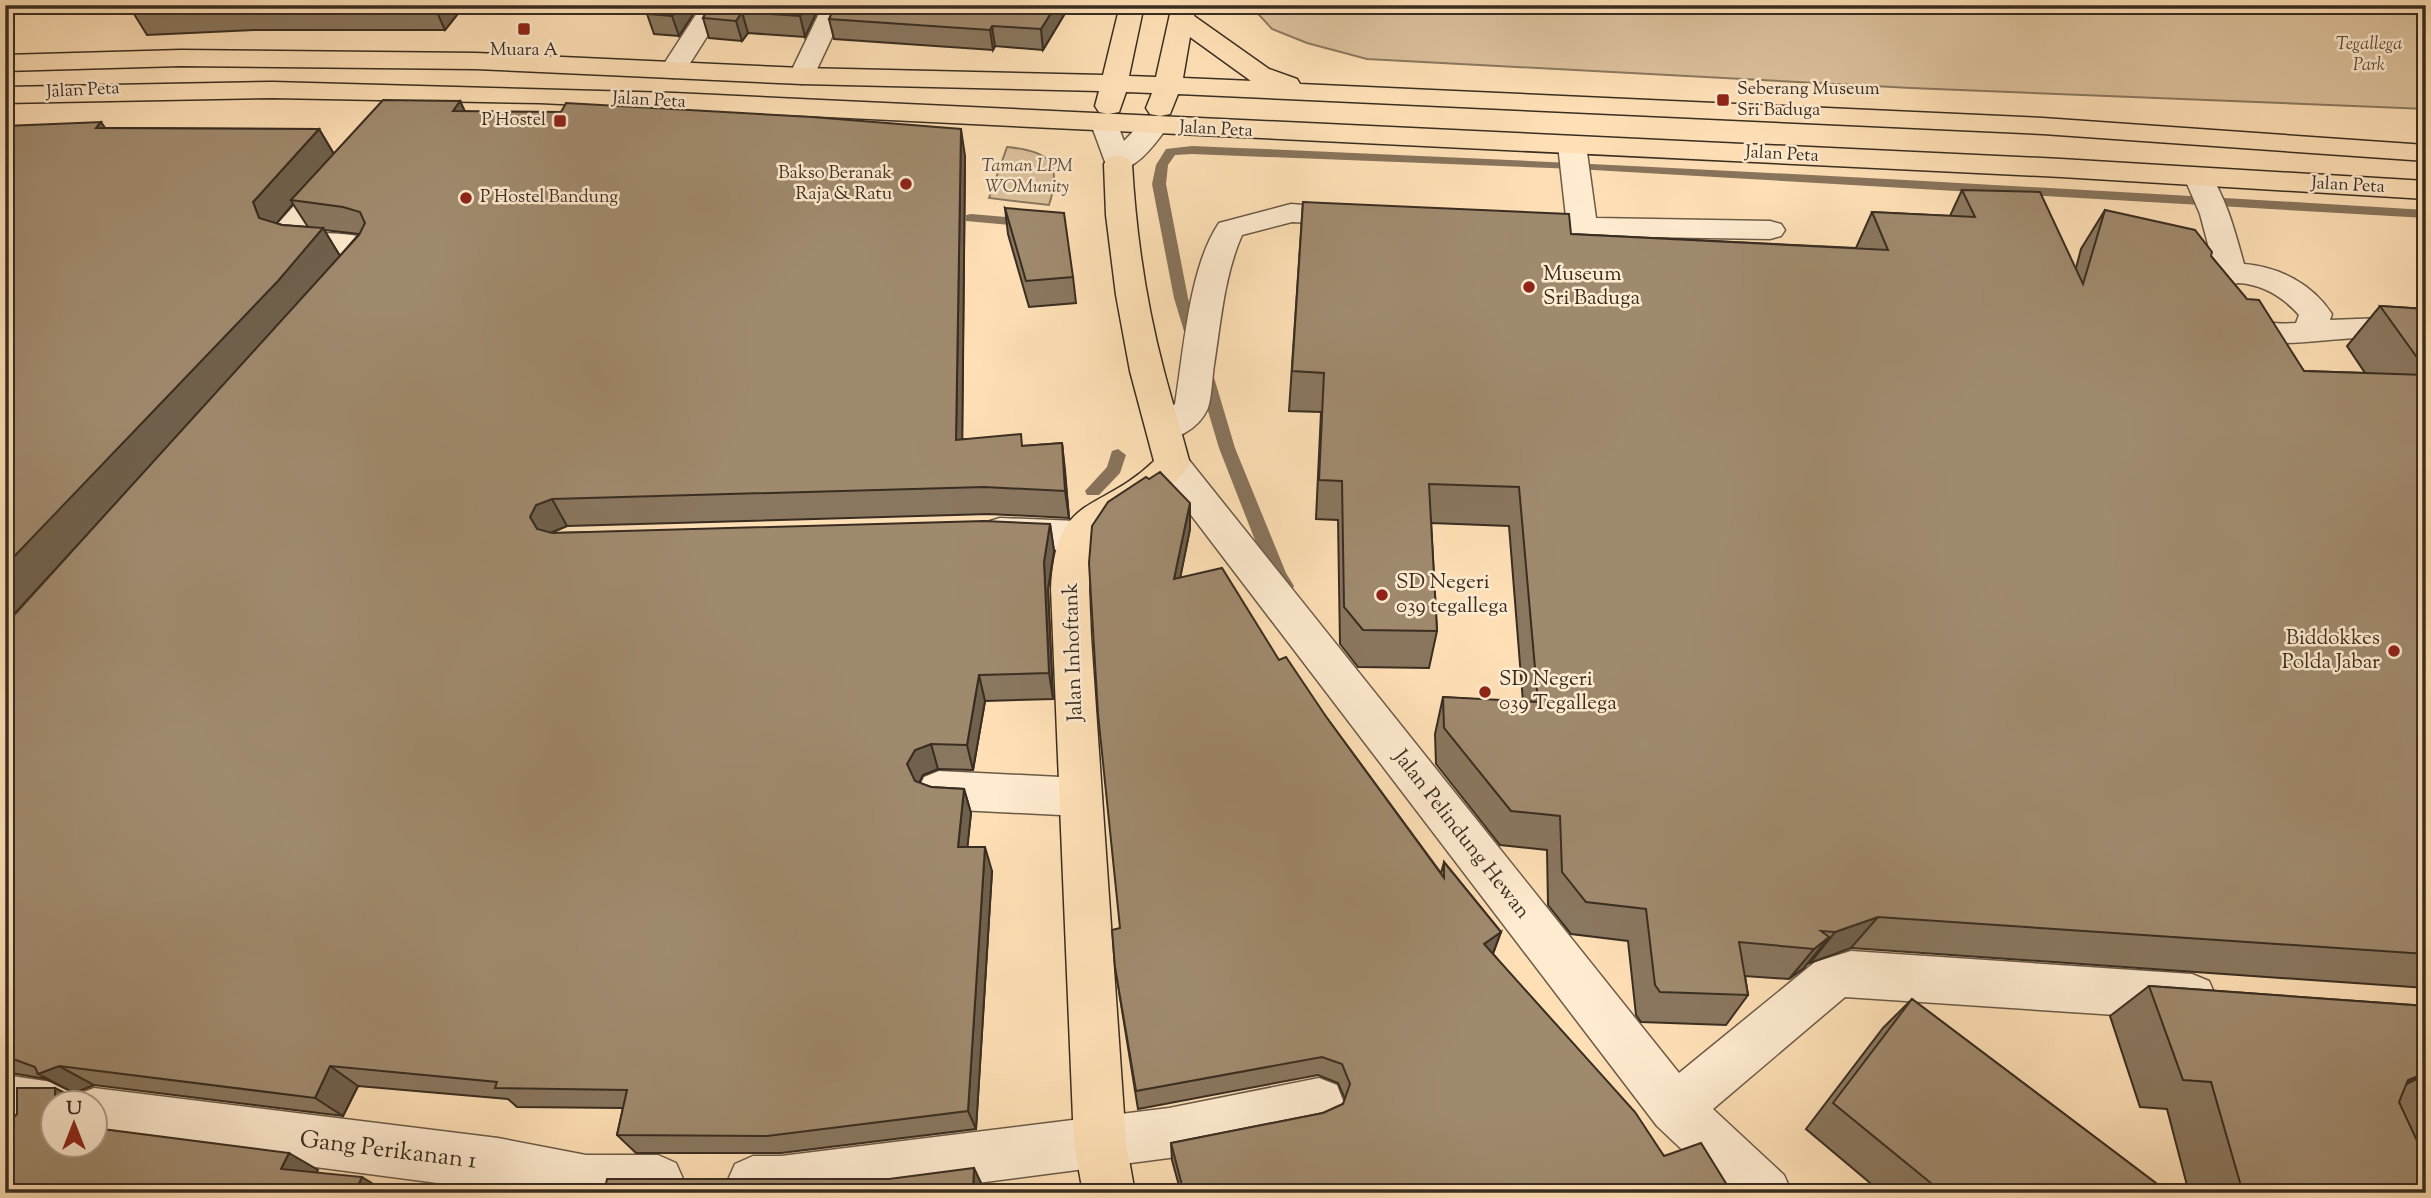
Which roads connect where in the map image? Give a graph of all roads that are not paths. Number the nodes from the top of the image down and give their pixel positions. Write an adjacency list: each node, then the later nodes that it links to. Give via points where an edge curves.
1 (715, 5): 6 (street)
2 (835, 5): 7 (street)
3 (1132, 5): 8 (main road)
4 (1182, 12): 9 (main road); 11 (main road, via 1260,75)
5 (5, 64): 6 (main road, Jalan Peta, via 181,58 463,61)
6 (673, 70): 7 (main road, Jalan Peta)
7 (802, 76): 8 (main road, Jalan Peta)
8 (1113, 83): 9 (main road, Jalan Peta); 14 (main road)
9 (1168, 85): 11 (main road, Jalan Peta); 15 (main road)
10 (411, 91): 12 (main road, Jalan Peta, via 139,89); 13 (street); 14 (main road, Jalan Peta)
11 (1312, 93): 16 (main road, Jalan Peta)
12 (5, 95)
13 (386, 119)
14 (1105, 124): 15 (main road, Jalan Peta); 20 (street)
15 (1154, 126): 17 (main road, Jalan Peta); 20 (street)
16 (2043, 126): 18 (main road, Jalan Peta); 21 (main road)
17 (1572, 145): 21 (main road, Jalan Peta); 26 (street)
18 (2426, 153)
19 (350, 159): 29 (street, via 288,229 289,237 300,241 364,249)
20 (1118, 164): 32 (main road, via 1138,324)
21 (2066, 168): 22 (main road, Jalan Peta)
22 (2198, 177): 23 (main road, Jalan Peta); 28 (street, via 2215,214)
23 (2426, 190)
24 (1388, 217): 32 (street, via 1292,213 1230,229 1215,261 1191,407)
25 (1485, 222): 26 (street)
26 (1582, 227): 27 (street)
27 (1770, 230)
28 (2231, 272): 30 (street, via 2267,277 2300,293 2316,314); 30 (street, via 2208,278 2202,294 2218,314 2248,331 2283,337)
29 (318, 306)
30 (2309, 331): 31 (street, via 2382,328)
31 (2426, 336)
32 (1168, 446): 34 (main road, via 1161,477 1086,525); 41 (street, Jalan Pelindung Hewan)
33 (961, 532): 34 (street)
34 (1078, 535): 36 (main road, Jalan Inhoftank, via 1073,548 1071,620)
35 (939, 790): 36 (street)
36 (1080, 797): 43 (main road, Jalan Inhoftank)
37 (2234, 1000): 41 (street, via 1851,973 1832,978)
38 (5, 1100): 40 (street)
39 (1319, 1103): 43 (street, Gang Perikanan 1)
40 (38, 1105)
41 (1675, 1108): 45 (street, Jalan Pelindung Hewan)
42 (108, 1115): 43 (street, Gang Perikanan 1, via 498,1164 586,1181 780,1182)
43 (1100, 1143): 44 (main road, Jalan Inhoftank)
44 (1109, 1193)
45 (1766, 1193)

